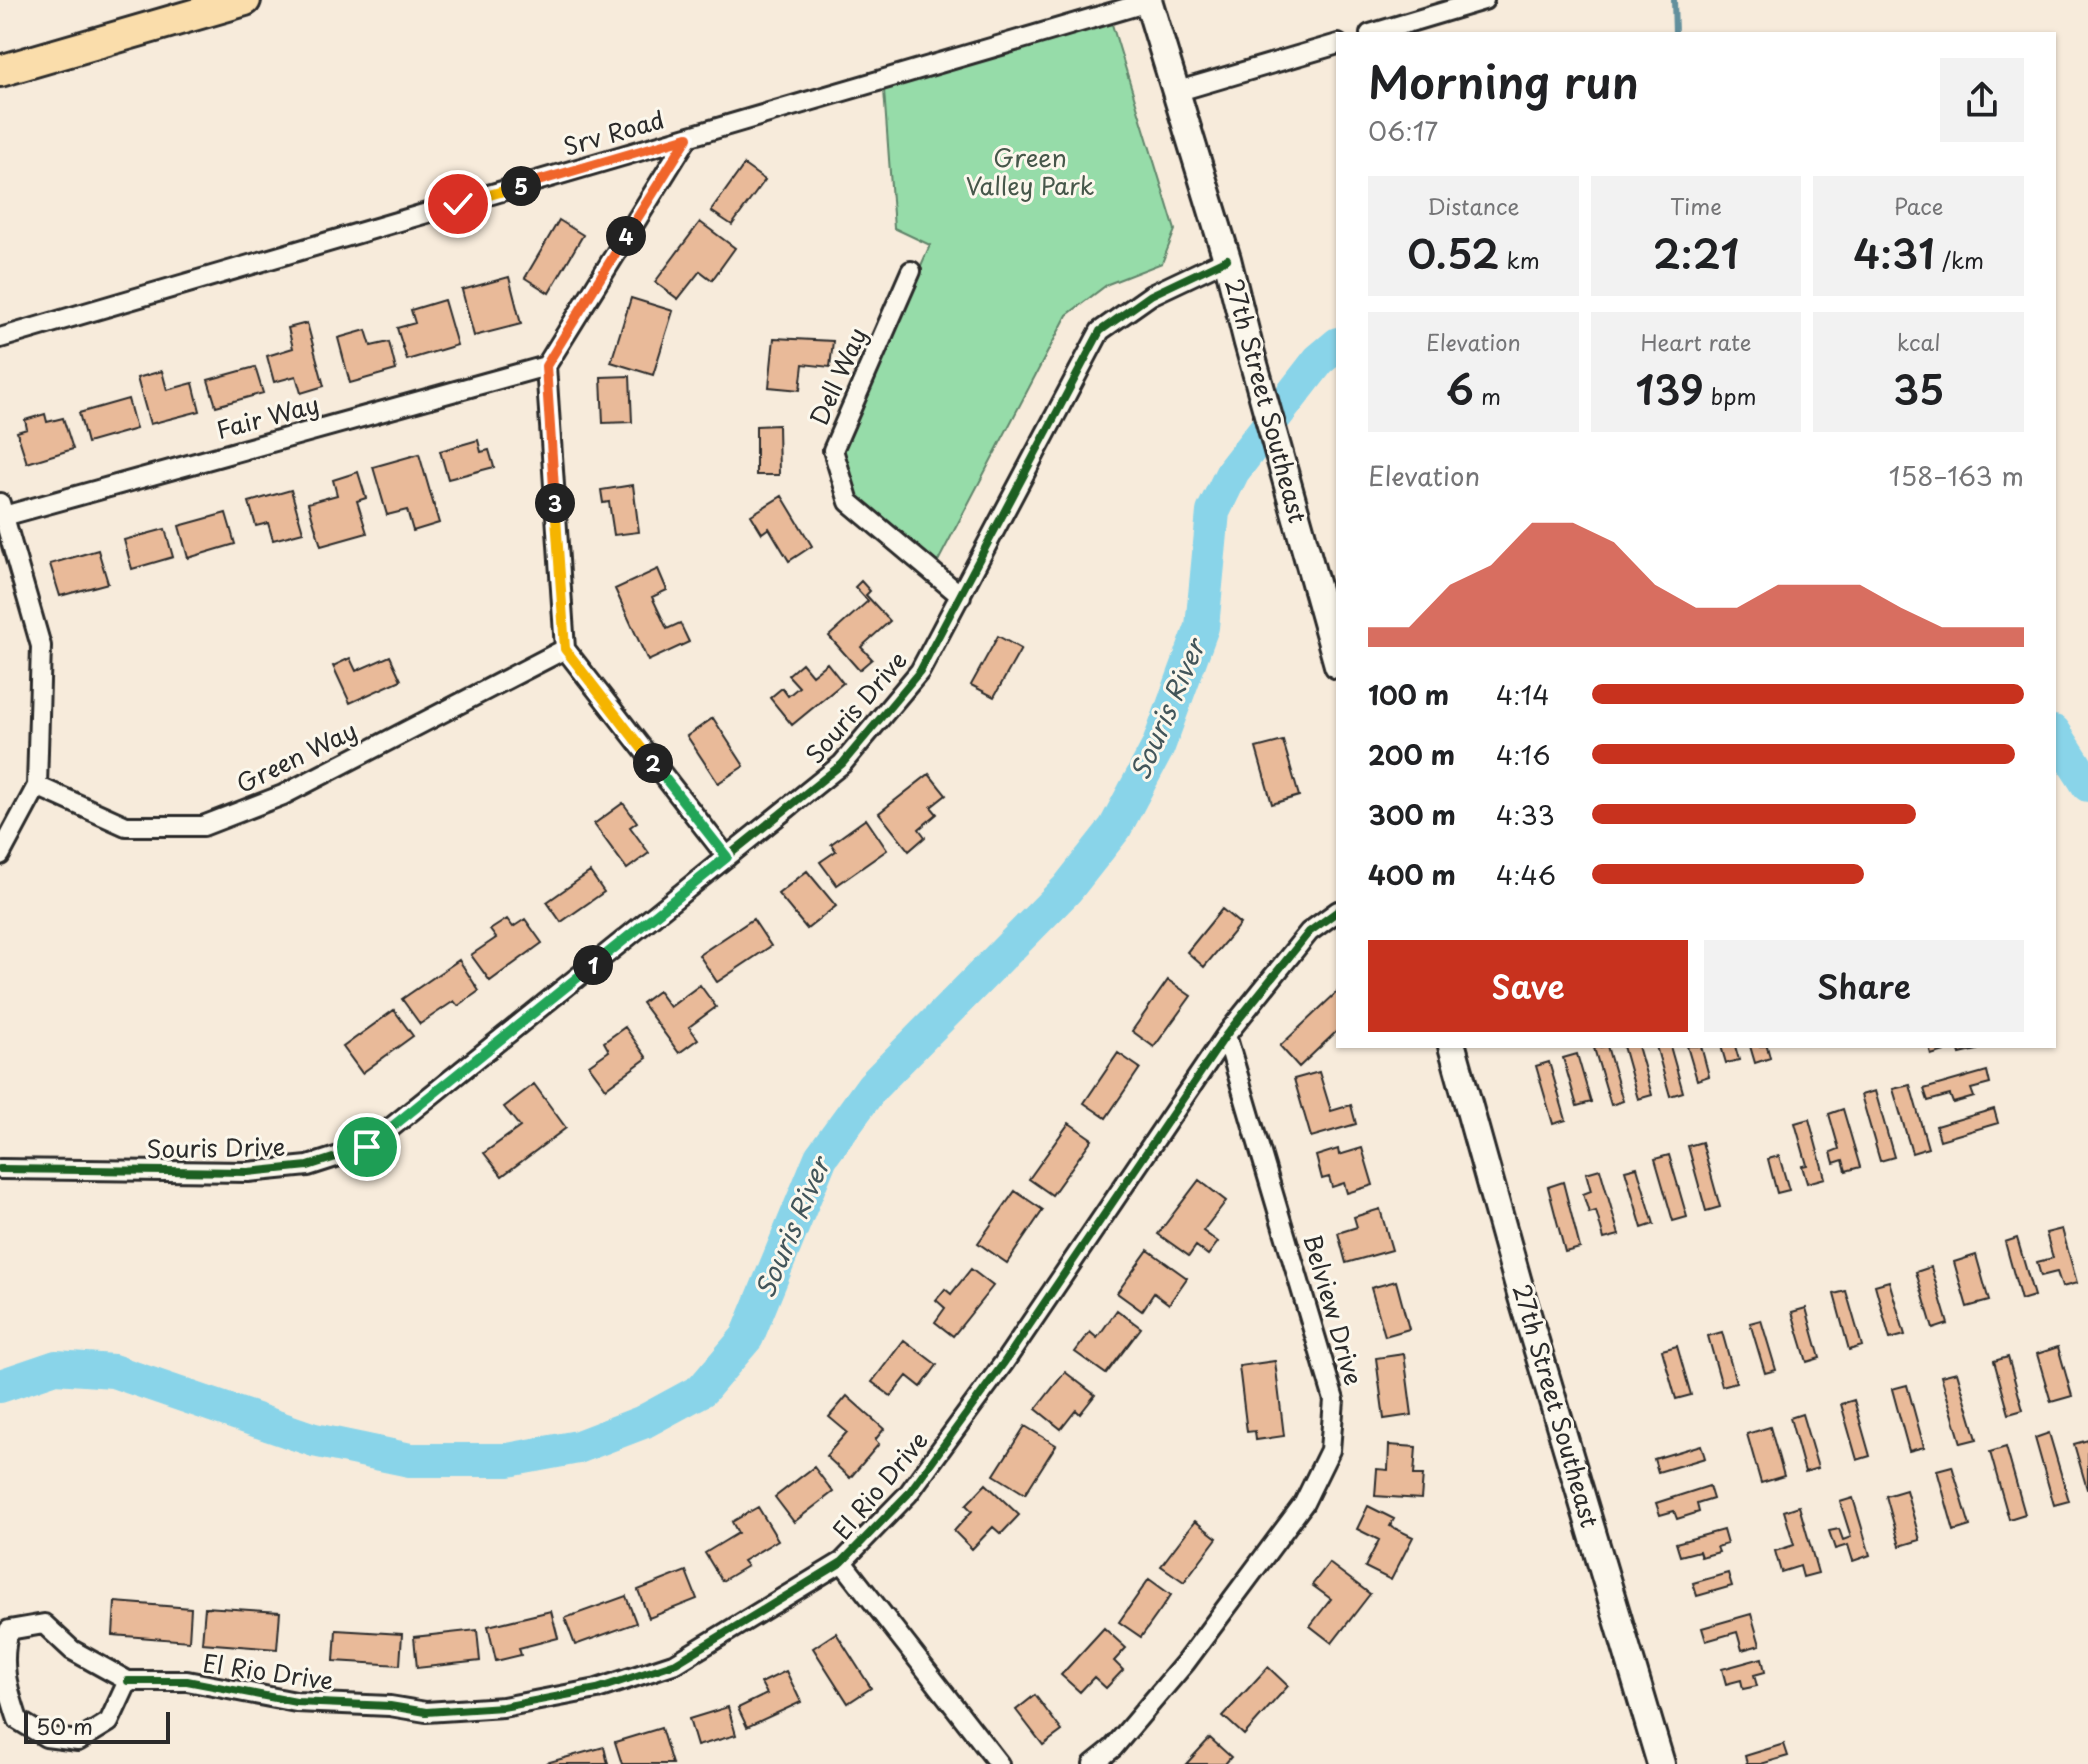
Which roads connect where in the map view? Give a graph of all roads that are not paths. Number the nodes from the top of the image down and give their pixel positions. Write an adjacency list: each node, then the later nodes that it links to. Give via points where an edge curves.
1 (245, 0): 6 (main road)
2 (1484, 0): 4 (street)
3 (1148, 1): 7 (street, 27th Street Southeast); 8 (street, Srv Road)
4 (1377, 32)
5 (1336, 45): 7 (street)
6 (0, 71)
7 (1175, 92): 9 (street, 27th Street Southeast)
8 (688, 137): 11 (street, Srv Road); 12 (street)
9 (1227, 259): 14 (street, Souris Drive, via 1151,295 1100,331); 16 (street, 27th Street Southeast)
10 (911, 271): 14 (street, Dell Way, via 833,450 849,502)
11 (0, 338)
12 (546, 366): 13 (street, Fair Way); 15 (street)
13 (2, 509): 17 (street, via 41,646)
14 (961, 596): 19 (street, Souris Drive, via 920,671 842,764)
15 (565, 649): 17 (street, Green Way, via 283,795 203,826 126,826); 19 (street)
16 (1336, 658)
17 (37, 786): 18 (street)
18 (0, 855)
19 (727, 857): 23 (street, Souris Drive, via 367,1147 308,1166 248,1172)
20 (1336, 912): 21 (street, El Rio Drive, via 1309,932)
21 (1226, 1035): 24 (street, El Rio Drive, via 1003,1364 908,1494); 27 (street, Belview Drive, via 1334,1400 1330,1450 1304,1503 1194,1650 1113,1748)
22 (1453, 1048): 28 (street, 27th Street Southeast)
23 (0, 1169)
24 (842, 1562): 25 (street, El Rio Drive, via 676,1663 597,1689 503,1707 426,1712 296,1702 187,1681); 26 (street)
25 (128, 1681): 25 (street, El Rio Drive, via 72,1650 44,1624 9,1630 3,1655 18,1720 46,1737 78,1741 109,1722)
26 (999, 1764)
27 (1093, 1764)
28 (1661, 1764)

